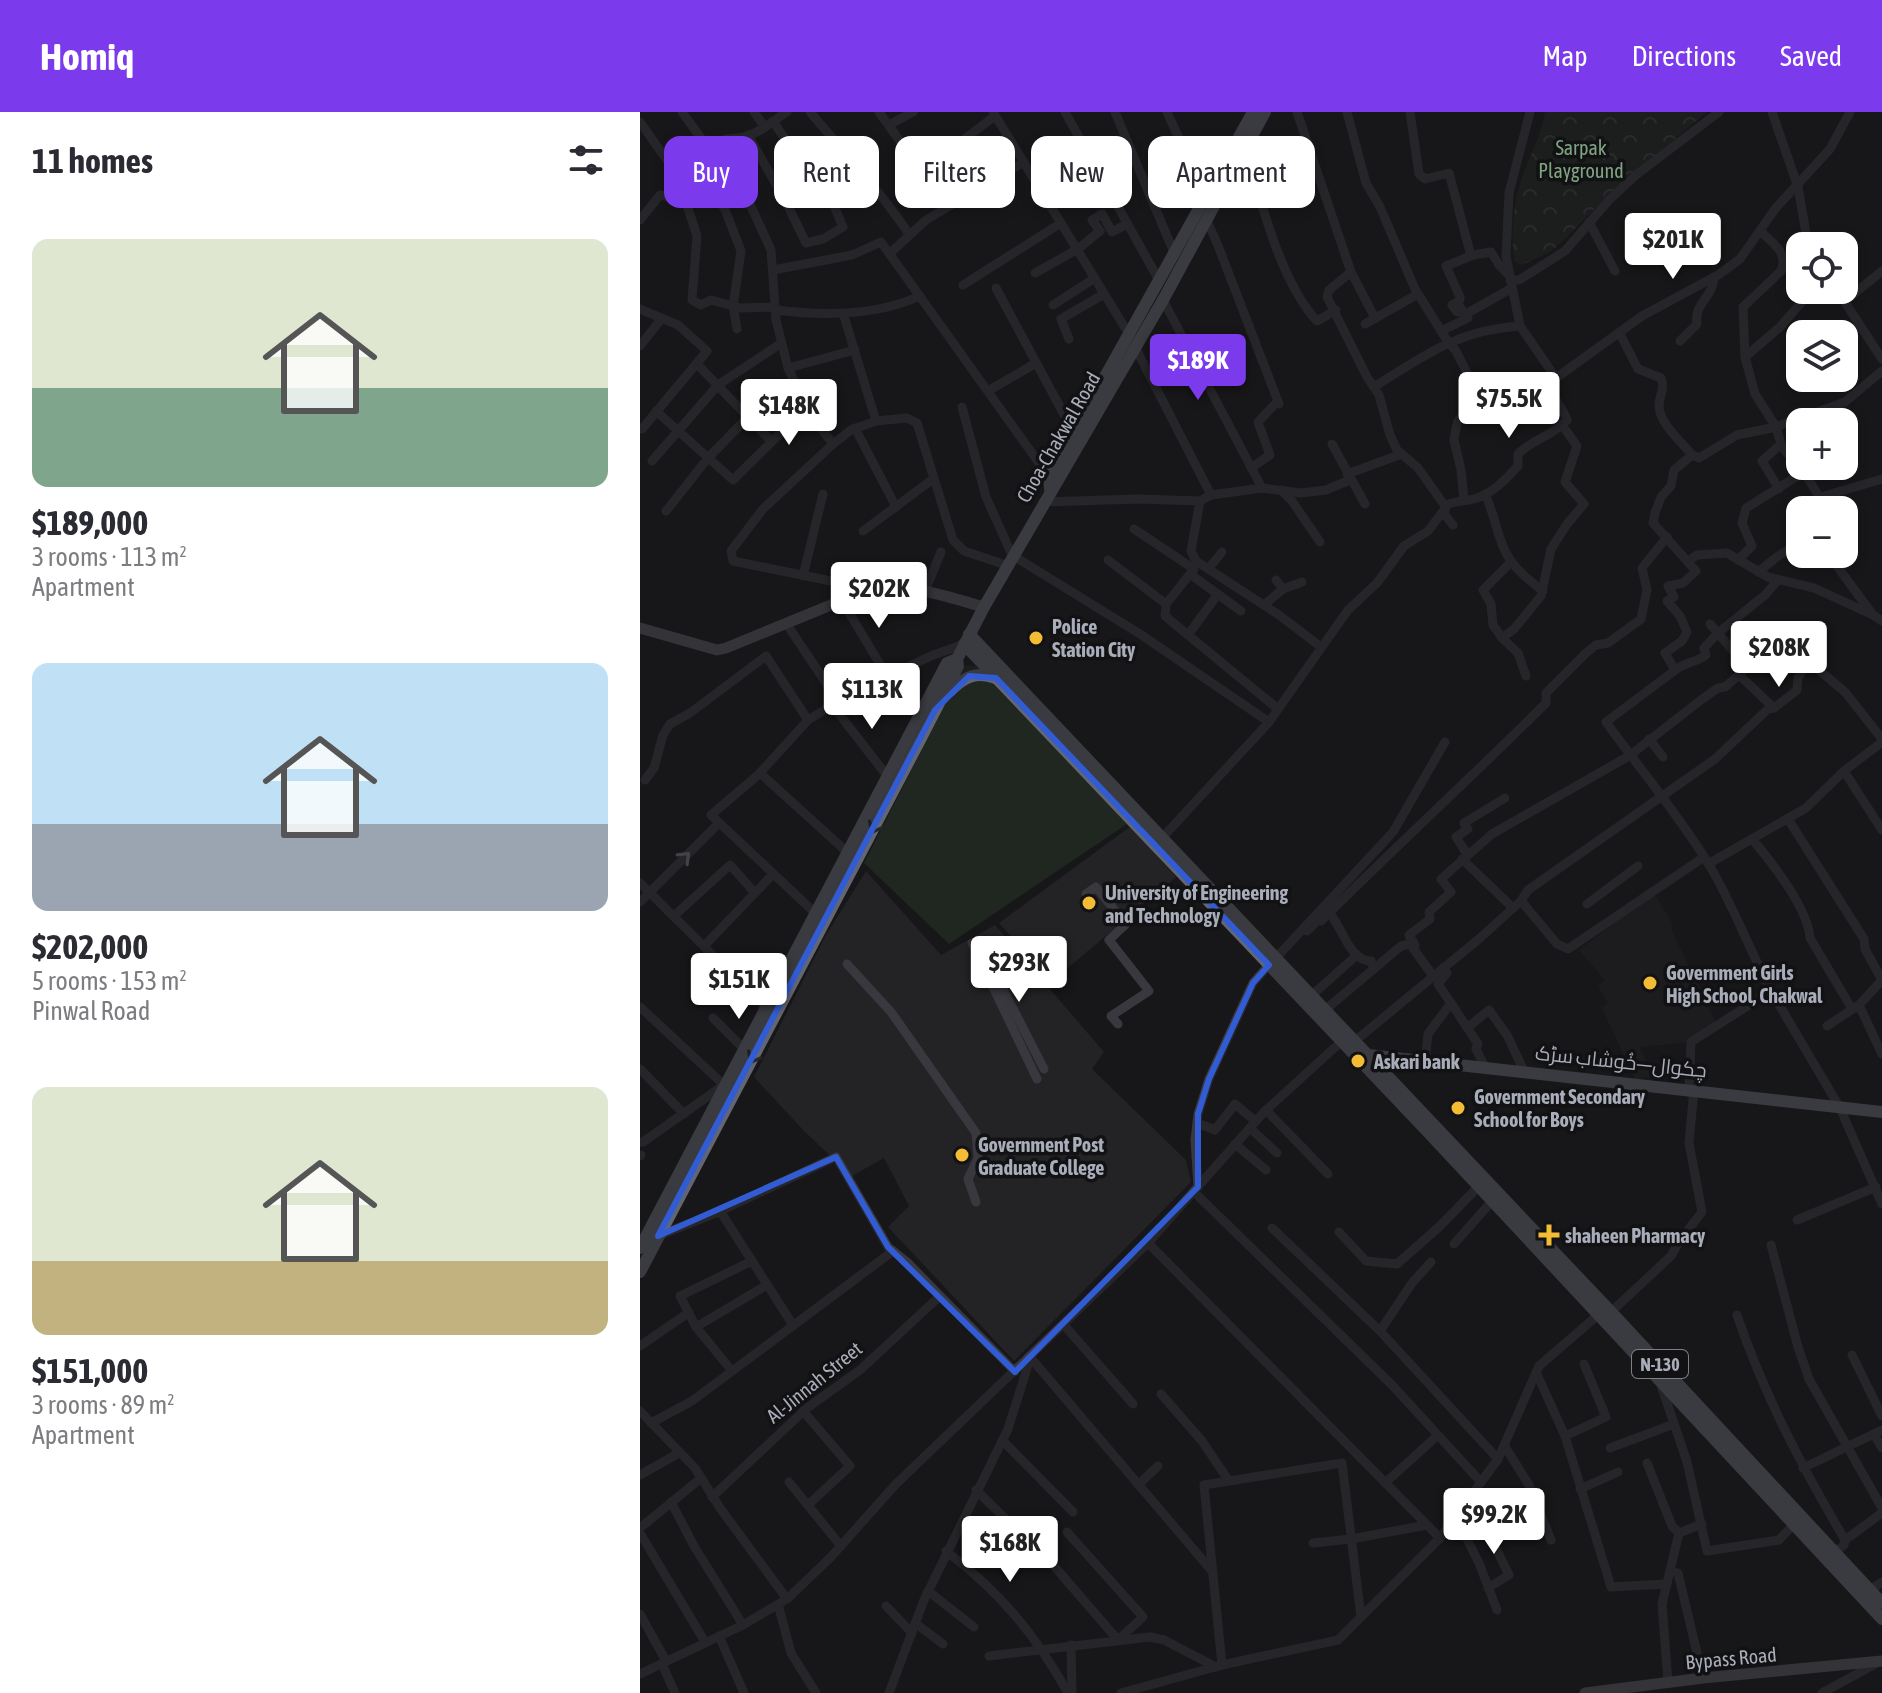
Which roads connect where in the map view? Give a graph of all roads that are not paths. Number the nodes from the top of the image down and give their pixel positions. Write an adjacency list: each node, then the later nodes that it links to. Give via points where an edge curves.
1 (682, 112): 24 (street)
2 (754, 112): 21 (street)
3 (787, 112): 21 (street)
4 (810, 112): 51 (street, via 882,194)
5 (879, 112): 22 (street)
6 (913, 112): 22 (street)
7 (1065, 112): 48 (street)
8 (1115, 112): 54 (street)
9 (1167, 112): 28 (street)
10 (1253, 112): 29 (highway)
11 (1265, 112): 45 (highway, Choa-Chakwal Road)
12 (1297, 112): 59 (street)
13 (1347, 112): 69 (street, via 1366,183)
14 (1410, 112): 55 (street, via 1419,174 1425,179 1449,173)
15 (1530, 112): 63 (street, via 1509,193)
16 (1719, 112): 46 (street, via 1636,175)
17 (1772, 112): 34 (street)
18 (994, 114): 27 (street); 31 (street)
19 (1846, 114): 34 (street, via 1830,149)
20 (640, 122): 30 (street)
21 (769, 124): 23 (street); 25 (street)
22 (889, 125): 26 (street)
23 (748, 135): 33 (street)
24 (700, 136)
25 (779, 136)
26 (897, 136)
27 (966, 136)
28 (1178, 136)
29 (1240, 136)
30 (664, 159)
31 (1024, 162): 32 (street); 47 (street)
32 (1015, 167)
33 (774, 181)
34 (1798, 187): 49 (street); 50 (street)
35 (664, 196): 44 (street)
36 (690, 208): 75 (street, via 697,236 692,300)
37 (724, 208): 75 (street, via 741,251)
38 (752, 208): 56 (street, via 771,250)
39 (789, 208): 40 (street, via 806,243 843,227)
40 (835, 208)
41 (944, 208): 51 (street)
42 (1200, 208): 54 (highway)
43 (1263, 208): 78 (street, via 1298,297 1317,321)
44 (640, 220)
45 (1207, 221): 71 (highway, Choa-Chakwal Road); 128 (street, via 1278,403 1258,422 1270,455)
46 (1589, 222): 57 (street); 63 (street, via 1565,251)
47 (1061, 223): 52 (street); 65 (street)
48 (1127, 224): 52 (street, via 1112,232 1102,214 1092,220 1100,231); 64 (street)
49 (1760, 231): 61 (street, via 1740,259); 96 (street, via 1776,245 1784,264 1743,307)
50 (1806, 232)
51 (909, 234): 53 (street)
52 (1078, 249): 60 (street); 62 (street)
53 (889, 254): 56 (street, via 881,242 852,255); 70 (street)
54 (1175, 255): 64 (highway)
55 (1471, 256): 63 (street, via 1491,252); 80 (street, via 1446,266 1460,297 1452,305)
56 (773, 270): 77 (street)
57 (1615, 271)
58 (1882, 271): 67 (street)
59 (1351, 272): 78 (street, via 1327,294); 82 (street)
60 (1035, 273)
61 (1714, 277): 88 (street); 91 (street, via 1696,314 1697,324)
62 (1095, 278): 68 (street); 74 (street)
63 (1510, 281): 80 (street); 84 (street)
64 (1160, 282): 90 (highway)
65 (963, 285)
66 (996, 288): 98 (street)
67 (1858, 290)
68 (1104, 294): 89 (street, via 1061,319); 90 (street)
69 (1418, 294): 82 (street); 86 (street)
70 (920, 296): 79 (street, via 901,305); 107 (street)
71 (1163, 300): 90 (highway, Choa-Chakwal Road); 128 (street)
72 (1800, 304): 96 (street)
73 (1847, 304): 97 (street)
74 (1053, 305)
75 (733, 306): 77 (street); 85 (street)
76 (640, 309): 81 (street)
77 (776, 309): 79 (street); 93 (street)
78 (1336, 310): 105 (street)
79 (843, 313): 95 (street)
80 (1467, 316): 86 (street); 87 (street)
81 (662, 318): 94 (street); 99 (street, via 705,348)
82 (1375, 318): 83 (street)
83 (1365, 324)
84 (1520, 326): 87 (street); 102 (street)
85 (737, 329)
86 (1441, 331): 92 (street)
87 (1472, 334): 92 (street)
88 (1620, 334): 102 (street); 125 (street, via 1638,369 1661,378 1660,412)
89 (1069, 339)
90 (1132, 340): 118 (highway); 133 (highway, Choa-Chakwal Road, via 1057,484); 139 (street)
91 (1680, 341)
92 (1448, 342): 105 (street); 141 (street, via 1468,375 1476,377 1482,394 1456,428)
93 (780, 344): 100 (street); 104 (street)
94 (640, 346)
95 (855, 350): 100 (street); 112 (street)
96 (1745, 357): 114 (street, via 1755,394)
97 (1882, 359)
98 (1036, 363): 107 (street); 118 (street)
99 (697, 364): 104 (street); 110 (street)
100 (788, 368): 103 (street)
101 (1882, 371): 114 (street, via 1845,402)
102 (1556, 378): 113 (street, via 1549,388 1567,420)
103 (793, 381): 109 (street); 111 (street)
104 (718, 385): 111 (street); 117 (street)
105 (1374, 387): 124 (street)
106 (830, 390): 109 (street)
107 (988, 391): 133 (street)
108 (962, 407): 156 (street)
109 (806, 408): 119 (street); 120 (street)
110 (656, 411): 116 (street); 117 (street)
111 (748, 417): 119 (street); 126 (street)
112 (876, 421): 115 (street); 130 (street, via 907,418 917,423)
113 (1562, 425): 138 (street, via 1526,446 1518,454 1518,466); 172 (street, via 1577,446 1565,482 1584,504 1551,549)
114 (1776, 427): 122 (street); 125 (street, via 1737,435 1699,458)
115 (855, 428): 120 (street); 145 (street)
116 (642, 429)
117 (678, 431): 126 (street); 127 (street)
118 (1074, 433): 133 (highway)
119 (771, 441): 126 (street, via 733,480)
120 (833, 444): 165 (street, via 763,509 731,551 733,561)
121 (1332, 444): 129 (street)
122 (1781, 444): 123 (street); 135 (street, via 1762,461)
123 (1786, 450)
124 (1402, 454): 129 (street); 146 (street)
125 (1692, 455): 151 (street, via 1674,470 1655,513 1653,523)
126 (708, 458): 147 (street)
127 (652, 461)
128 (1251, 468): 134 (street)
129 (1349, 477): 136 (street, via 1326,490); 144 (street)
130 (933, 479): 145 (street); 156 (street, via 958,547)
131 (1882, 479): 140 (street)
132 (1792, 480): 135 (street)
133 (1050, 483): 143 (highway, Choa-Chakwal Road)
134 (1262, 488): 136 (street); 139 (street)
135 (1779, 489): 158 (street, via 1744,511 1743,530 1752,546)
136 (1281, 490): 152 (street)
137 (823, 494): 165 (street)
138 (1485, 494): 141 (street); 160 (street)
139 (1211, 495): 142 (street)
140 (1825, 496)
141 (1464, 500): 146 (street)
142 (1200, 501): 143 (street); 162 (street, via 1191,551)
143 (1043, 502): 156 (highway, Choa-Chakwal Road)
144 (1365, 504)
145 (896, 507): 150 (street)
146 (1445, 508): 148 (street); 188 (street, via 1428,531 1404,546)
147 (666, 511)
148 (1453, 525)
149 (1134, 529): 164 (street, via 1194,569)
150 (863, 531)
151 (1667, 537): 159 (street); 232 (street, via 1642,568 1647,590 1641,619 1586,653 1546,693 1546,703)
152 (1320, 542)
153 (1786, 551): 163 (street)
154 (941, 552): 171 (street)
155 (1222, 552): 162 (street)
156 (1009, 560): 177 (highway, Choa-Chakwal Road); 202 (street, via 1140,634)
157 (1108, 560): 175 (street)
158 (1738, 560): 159 (street, via 1727,553 1697,555); 163 (street)
159 (1688, 561): 192 (street, via 1696,571 1683,583 1668,586 1674,597 1667,601 1687,632 1665,653)
160 (1511, 562): 172 (street); 186 (street, via 1483,590)
161 (1838, 568): 179 (street)
162 (1208, 569): 176 (street)
163 (1758, 572): 167 (street)
164 (1190, 574): 173 (street); 175 (street)
165 (803, 576): 169 (street)
166 (1276, 580): 170 (street)
167 (1778, 580): 179 (street, via 1814,588); 184 (street)
168 (1302, 582): 170 (street)
169 (870, 589): 171 (main road); 174 (main road)
170 (1283, 589): 176 (street)
171 (925, 591): 177 (main road)
172 (1543, 591): 186 (street)
173 (1218, 594): 178 (street); 185 (street)
174 (842, 601): 181 (main road); 194 (street)
175 (1166, 604): 185 (street, via 1165,616)
176 (1264, 605): 188 (street)
177 (984, 607): 187 (highway, Choa-Chakwal Road)
178 (1241, 611)
179 (1873, 615): 180 (street)
180 (1882, 621)
181 (786, 623): 183 (main road, via 717,650); 197 (street)
182 (1710, 624): 184 (street)
183 (640, 628)
184 (1718, 633): 189 (street); 192 (street, via 1704,648 1706,655)
185 (1188, 635): 199 (street)
186 (1502, 638): 195 (street, via 1518,653)
187 (967, 639): 190 (highway, Choa-Chakwal Road); 194 (street); 196 (highway, N-130); 217 (highway, N-130)
188 (1321, 647): 199 (street)
189 (1744, 657): 191 (street, via 1757,636); 193 (street, via 1751,664)
190 (957, 659): 200 (highway); 210 (highway, via 947,663)
191 (1807, 663): 198 (street, via 1797,690); 204 (street, via 1845,692)
192 (1675, 670): 206 (street, via 1606,722)
193 (1739, 675): 198 (street); 203 (street)
194 (887, 676): 197 (street)
195 (1526, 676)
196 (996, 678): 200 (highway, via 966,677); 217 (highway, N-130)
197 (835, 703): 201 (street); 210 (street)
198 (1774, 708): 213 (street)
199 (1278, 709): 202 (street)
200 (935, 710): 291 (highway, one-way to 291)
201 (808, 720): 209 (street); 211 (street, via 766,656 670,724)
202 (1269, 722): 217 (street)
203 (1649, 739): 206 (street); 207 (street)
204 (1882, 740): 208 (street)
205 (1445, 742): 234 (street, via 1393,832)
206 (1629, 756): 213 (street); 220 (street, via 1507,825)
207 (1663, 757)
208 (1844, 771): 214 (street); 216 (street)
209 (760, 773): 215 (street, via 711,815); 219 (street)
210 (888, 777): 219 (highway)
211 (645, 780)
212 (1505, 798): 220 (street, via 1464,823 1468,829 1456,837)
213 (1663, 798): 221 (street); 229 (street, via 1557,868)
214 (1788, 819): 218 (street); 245 (street, via 1864,939)
215 (719, 823): 223 (street); 225 (street, one-way to 215)
216 (1882, 830)
217 (1158, 840): 240 (highway, N-130)
218 (1753, 840): 221 (street); 251 (street, via 1791,894 1810,938)
219 (847, 852): 231 (highway)
220 (1464, 856): 229 (street); 237 (street, via 1441,879 1451,892 1409,935)
221 (1706, 861): 229 (street, via 1568,949); 246 (street)
222 (1638, 866): 230 (street)
223 (773, 874): 226 (street); 231 (street)
224 (640, 883): 225 (street)
225 (650, 891): 228 (street); 233 (street)
226 (755, 893): 233 (street, via 730,865); 236 (street)
227 (1086, 894): 254 (street, via 1096,887 1126,924 1109,940 1149,991 1111,1016)
228 (640, 902)
229 (1517, 904): 242 (street)
230 (1587, 904)
231 (814, 912): 250 (highway)
232 (1329, 913): 234 (street, via 1307,931); 239 (street)
233 (675, 915): 236 (street)
234 (1304, 928): 240 (street)
235 (972, 943): 266 (street)
236 (705, 945): 250 (street)
237 (1413, 948): 243 (street, via 1401,946); 244 (street)
238 (983, 950): 264 (street)
239 (1357, 955): 243 (street, via 1371,961); 247 (street)
240 (1272, 962): 247 (highway, N-130); 257 (highway, N-130); 273 (street, via 1253,983 1209,1079)
241 (847, 964): 285 (street, via 891,1012 976,1133 978,1158 968,1179)
242 (1444, 967): 244 (street); 248 (street, via 1447,973 1438,984)
243 (1373, 969): 252 (street)
244 (1433, 976): 257 (street)
245 (1882, 980): 251 (street)
246 (1771, 991): 268 (street, via 1691,1042); 269 (street)
247 (1311, 996): 252 (highway, N-130)
248 (1451, 1003): 256 (street); 261 (street, via 1428,1034)
249 (640, 1007): 267 (street)
250 (765, 1007): 258 (highway)
251 (1855, 1007): 255 (street); 259 (street)
252 (1325, 1010): 257 (highway, N-130)
253 (713, 1018): 258 (street)
254 (1118, 1024)
255 (1827, 1026)
256 (1467, 1028): 262 (street); 265 (street, via 1489,1010)
257 (1348, 1041): 260 (highway, N-130); 270 (street)
258 (743, 1048): 267 (highway)
259 (1882, 1054)
260 (1362, 1055): 261 (highway, چکوال—خُوشاب سڑک); 275 (highway, N-130)
261 (1425, 1061): 262 (highway, چکوال—خُوشاب سڑک)
262 (1485, 1067): 265 (highway, چکوال—خُوشاب سڑک)
263 (640, 1069): 272 (street)
264 (1044, 1069)
265 (1524, 1071): 268 (highway, چکوال—خُوشاب سڑک)
266 (1037, 1079)
267 (724, 1085): 272 (street); 295 (highway)
268 (1691, 1089): 269 (highway, چکوال—خُوشاب سڑک); 302 (street, via 1689,1143 1702,1212 1671,1256)
269 (1840, 1108): 271 (highway, چکوال—خُوشاب سڑک); 282 (street)
270 (1266, 1110): 274 (street); 280 (street)
271 (1882, 1112)
272 (684, 1114): 276 (street)
273 (1197, 1123): 274 (street, via 1215,1130 1235,1104); 283 (street)
274 (1252, 1124): 277 (street); 278 (street)
275 (1433, 1130): 281 (highway, N-130); 302 (highway, N-130)
276 (641, 1141)
277 (1235, 1144): 279 (street); 283 (street)
278 (1277, 1153)
279 (1266, 1170)
280 (1328, 1174)
281 (1479, 1186): 284 (highway, N-130); 290 (street, via 1397,1264 1366,1261)
282 (1876, 1187): 286 (street); 288 (street)
283 (1196, 1189): 292 (street); 326 (street)
284 (1492, 1201): 293 (street); 304 (highway, N-130)
285 (976, 1202)
286 (1882, 1204)
287 (720, 1211): 291 (street); 296 (street, via 836,1157); 297 (street)
288 (1797, 1220)
289 (1272, 1228): 309 (street)
290 (1339, 1232)
291 (658, 1236): 299 (highway)
292 (1148, 1243): 307 (street); 344 (street)
293 (1454, 1244)
294 (1771, 1245): 330 (street, via 1809,1379)
295 (640, 1248)
296 (893, 1251): 301 (street); 306 (street)
297 (752, 1261): 300 (street); 303 (street, via 680,1296)
298 (1431, 1262): 309 (street)
299 (640, 1272)
300 (767, 1285): 306 (street); 308 (street)
301 (940, 1296): 315 (street); 321 (street, Al-Jinnah Street, via 860,1370)
302 (1611, 1312): 368 (highway, N-130)
303 (688, 1313): 308 (street); 310 (street)
304 (1598, 1315): 316 (street); 317 (highway, N-130)
305 (1737, 1315): 337 (street, via 1753,1363)
306 (793, 1325): 314 (street)
307 (1064, 1325): 312 (street); 319 (street)
308 (696, 1327): 314 (street)
309 (1380, 1331): 334 (street)
310 (640, 1346)
311 (1852, 1355): 322 (street)
312 (1030, 1357): 315 (street); 328 (street); 345 (street)
313 (1584, 1364): 327 (street, via 1608,1422)
314 (732, 1371): 323 (street)
315 (1015, 1372): 366 (street, via 896,1484)
316 (1536, 1372): 327 (street); 329 (street)
317 (1659, 1378): 324 (street); 356 (highway, N-130)
318 (1161, 1394): 341 (street)
319 (1133, 1404)
320 (640, 1411): 323 (street)
321 (803, 1411): 348 (street, Al-Jinnah Street); 351 (street, via 850,1466)
322 (1882, 1416)
323 (651, 1423): 333 (street)
324 (1674, 1424): 331 (street); 355 (street)
325 (1878, 1432): 330 (street); 332 (street)
326 (1437, 1436): 343 (street); 344 (street)
327 (1565, 1436): 346 (street)
328 (1002, 1440): 347 (street); 353 (street)
329 (1504, 1445): 334 (street); 363 (street, via 1529,1485)
330 (1847, 1447): 337 (street); 352 (street)
331 (1610, 1448)
332 (1882, 1448)
333 (679, 1453): 339 (street); 340 (street)
334 (1498, 1459): 343 (street)
335 (1647, 1463): 360 (street)
336 (1158, 1466): 345 (street)
337 (1803, 1468): 364 (street)
338 (1618, 1472): 346 (street)
339 (640, 1475)
340 (700, 1479): 348 (street); 350 (street)
341 (1229, 1481): 362 (street, via 1342,1463); 370 (street, via 1204,1485)
342 (789, 1482): 351 (street)
343 (1481, 1482): 349 (street)
344 (1385, 1483): 357 (street)
345 (1138, 1485): 370 (street)
346 (1580, 1489): 372 (street, via 1611,1587)
347 (976, 1490): 367 (street); 387 (street, via 1054,1566)
348 (712, 1497): 376 (street)
349 (1471, 1497): 354 (street); 373 (street, via 1509,1575)
350 (671, 1502): 358 (street); 383 (street)
351 (808, 1505): 366 (street)
352 (1882, 1510): 364 (street)
353 (1073, 1512)
354 (1456, 1517): 361 (street); 373 (street)
355 (1702, 1524): 356 (street, via 1707,1551 1779,1540); 360 (street)
356 (1794, 1524): 382 (highway, N-130)
357 (1427, 1525): 361 (street); 362 (street)
358 (640, 1531): 388 (street)
359 (1067, 1532): 387 (street, via 1143,1617)
360 (1679, 1533): 369 (street)
361 (1440, 1538): 381 (street)
362 (1351, 1539): 365 (street); 381 (street)
363 (1551, 1540)
364 (1845, 1540): 368 (street)
365 (1313, 1543)
366 (841, 1546): 376 (street)
367 (946, 1551): 375 (street); 391 (street, via 1008,1606)
368 (1835, 1552): 374 (highway, N-130)
369 (1670, 1571): 372 (street); 397 (street, via 1678,1573)
370 (1213, 1572): 395 (street)
371 (1882, 1582): 374 (street)
372 (1667, 1584): 398 (street, via 1662,1604)
373 (1488, 1588): 379 (street)
374 (1870, 1590): 377 (highway, N-130)
375 (928, 1591): 384 (street); 385 (street)
376 (782, 1602): 383 (street); 401 (street, via 791,1653)
377 (1882, 1603)
378 (886, 1606): 385 (street)
379 (1497, 1610)
380 (640, 1614): 393 (street)
381 (1361, 1617): 395 (street, via 1338,1640)
382 (1882, 1619)
383 (743, 1625): 386 (street)
384 (974, 1627)
385 (914, 1628): 389 (street); 402 (street)
386 (719, 1636): 388 (street); 400 (street)
387 (1118, 1640): 390 (street); 395 (street, via 1164,1640)
388 (705, 1642): 393 (street)
389 (943, 1644)
390 (1071, 1645): 391 (street); 403 (street)
391 (1042, 1648): 392 (street); 403 (street)
392 (989, 1656)
393 (664, 1662): 396 (street); 399 (street)
394 (1880, 1662): 397 (main road, Bypass Road); 406 (street)
395 (1219, 1666): 404 (street)
396 (640, 1674)
397 (1703, 1678): 398 (main road, Bypass Road)
398 (1668, 1682): 405 (main road, Bypass Road)
399 (675, 1693)
400 (744, 1693)
401 (816, 1693)
402 (889, 1693)
403 (1070, 1693)
404 (1121, 1693)
405 (1585, 1693)
406 (1822, 1693)

